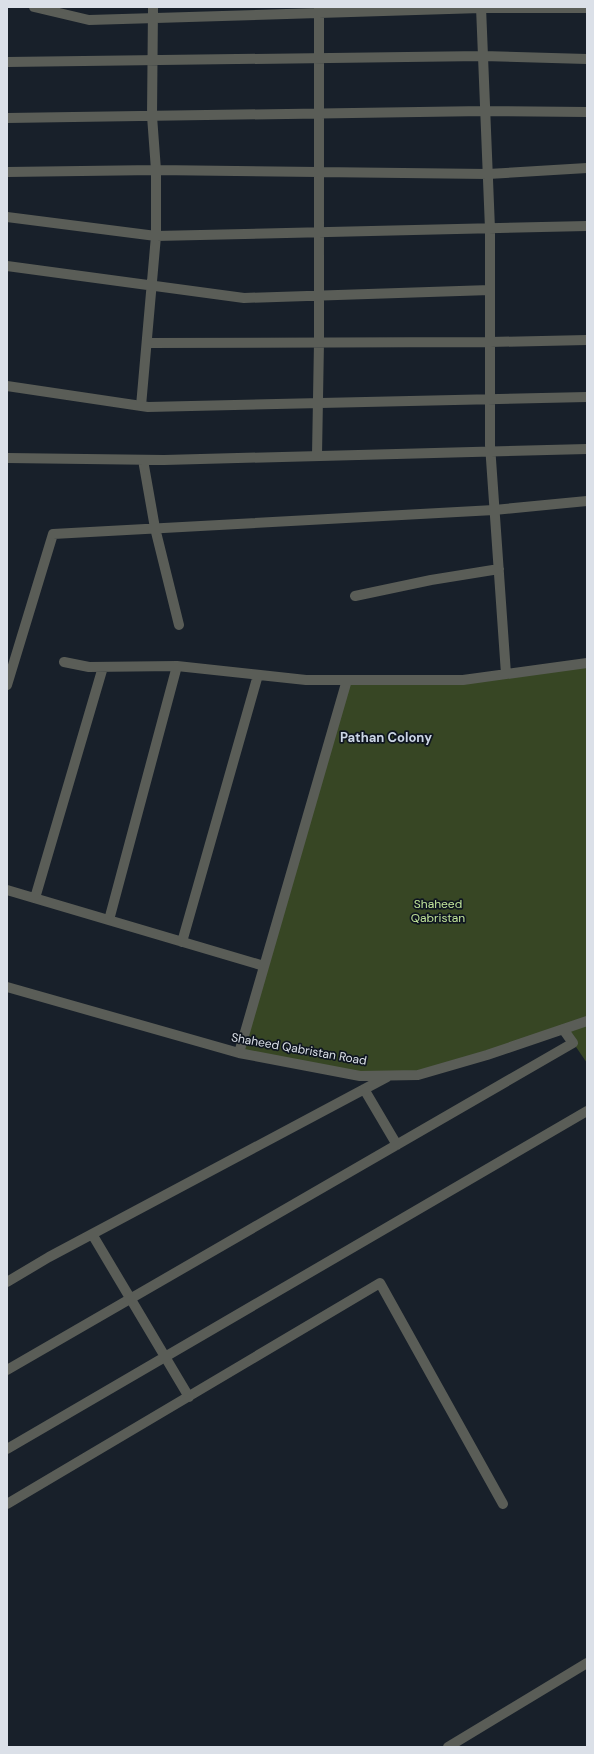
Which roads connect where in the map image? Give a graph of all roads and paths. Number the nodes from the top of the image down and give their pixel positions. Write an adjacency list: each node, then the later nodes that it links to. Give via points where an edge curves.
1 (34, 7): 6 (street, via 89,20)
2 (153, 7): 6 (street)
3 (481, 8): 4 (street); 5 (street); 7 (street)
4 (587, 8)
5 (318, 10): 6 (street); 8 (street)
6 (153, 18): 10 (street)
7 (483, 56): 8 (street); 9 (street); 12 (street)
8 (319, 58): 10 (street); 14 (street)
9 (587, 59)
10 (152, 60): 11 (street); 15 (street)
11 (7, 62)
12 (485, 111): 13 (street); 14 (street); 21 (street)
13 (587, 112)
14 (319, 114): 15 (street); 20 (street)
15 (152, 116): 16 (street); 18 (street)
16 (7, 118)
17 (587, 168): 21 (street)
18 (156, 170): 19 (street); 20 (street); 26 (street)
19 (7, 172)
20 (319, 172): 21 (street); 25 (street)
21 (488, 174): 24 (street)
22 (7, 217): 26 (street)
23 (587, 226): 24 (street)
24 (490, 229): 25 (street); 29 (street)
25 (319, 232): 26 (street); 30 (street)
26 (156, 236): 28 (street)
27 (7, 266): 28 (street)
28 (152, 286): 30 (street, via 244,298); 34 (street)
29 (490, 290): 30 (street); 33 (street)
30 (319, 296): 32 (street)
31 (587, 340): 33 (street)
32 (319, 342): 33 (street); 34 (street); 38 (street)
33 (490, 342): 37 (street)
34 (147, 343): 39 (street)
35 (7, 386): 39 (street)
36 (587, 397): 37 (street)
37 (490, 398): 38 (street); 41 (street)
38 (318, 402): 39 (street); 42 (street)
39 (141, 406)
40 (587, 449): 41 (street)
41 (490, 451): 42 (street); 46 (street)
42 (317, 455): 44 (street)
43 (7, 458): 44 (street)
44 (143, 460): 47 (street)
45 (587, 501): 46 (street)
46 (494, 510): 47 (street); 48 (street)
47 (155, 528): 50 (street); 58 (street, via 53,534)
48 (499, 569): 49 (street); 55 (street)
49 (355, 596)
50 (179, 625)
51 (64, 662): 54 (street)
52 (587, 663): 55 (street)
53 (177, 666): 54 (street); 56 (street); 61 (street)
54 (103, 667): 60 (street)
55 (506, 674): 57 (street, via 463,680)
56 (258, 675): 57 (street, via 306,680); 62 (street)
57 (347, 680): 63 (street)
58 (7, 685)
59 (7, 890): 60 (street)
60 (35, 898): 61 (street)
61 (109, 920): 62 (street)
62 (182, 942): 63 (street)
63 (264, 966): 67 (street)
64 (7, 988): 67 (street, Shaheed Qabristan Road)
65 (587, 1021): 66 (street, Shaheed Qabristan Road)
66 (563, 1029): 68 (street, Shaheed Qabristan Road, via 418,1075); 71 (street, via 573,1043)
67 (239, 1053): 68 (street, Shaheed Qabristan Road, via 360,1076)
68 (389, 1076): 69 (street)
69 (364, 1089): 71 (street); 72 (street)
70 (587, 1111): 75 (street)
71 (397, 1145): 74 (street)
72 (92, 1234): 73 (street); 74 (street)
73 (7, 1282)
74 (131, 1299): 75 (street); 76 (street)
75 (165, 1357): 77 (street); 78 (street)
76 (7, 1370)
77 (188, 1396): 79 (street); 80 (street, via 380,1283)
78 (7, 1449)
79 (7, 1504)
80 (503, 1504)
81 (587, 1663): 82 (street)
82 (448, 1747)

